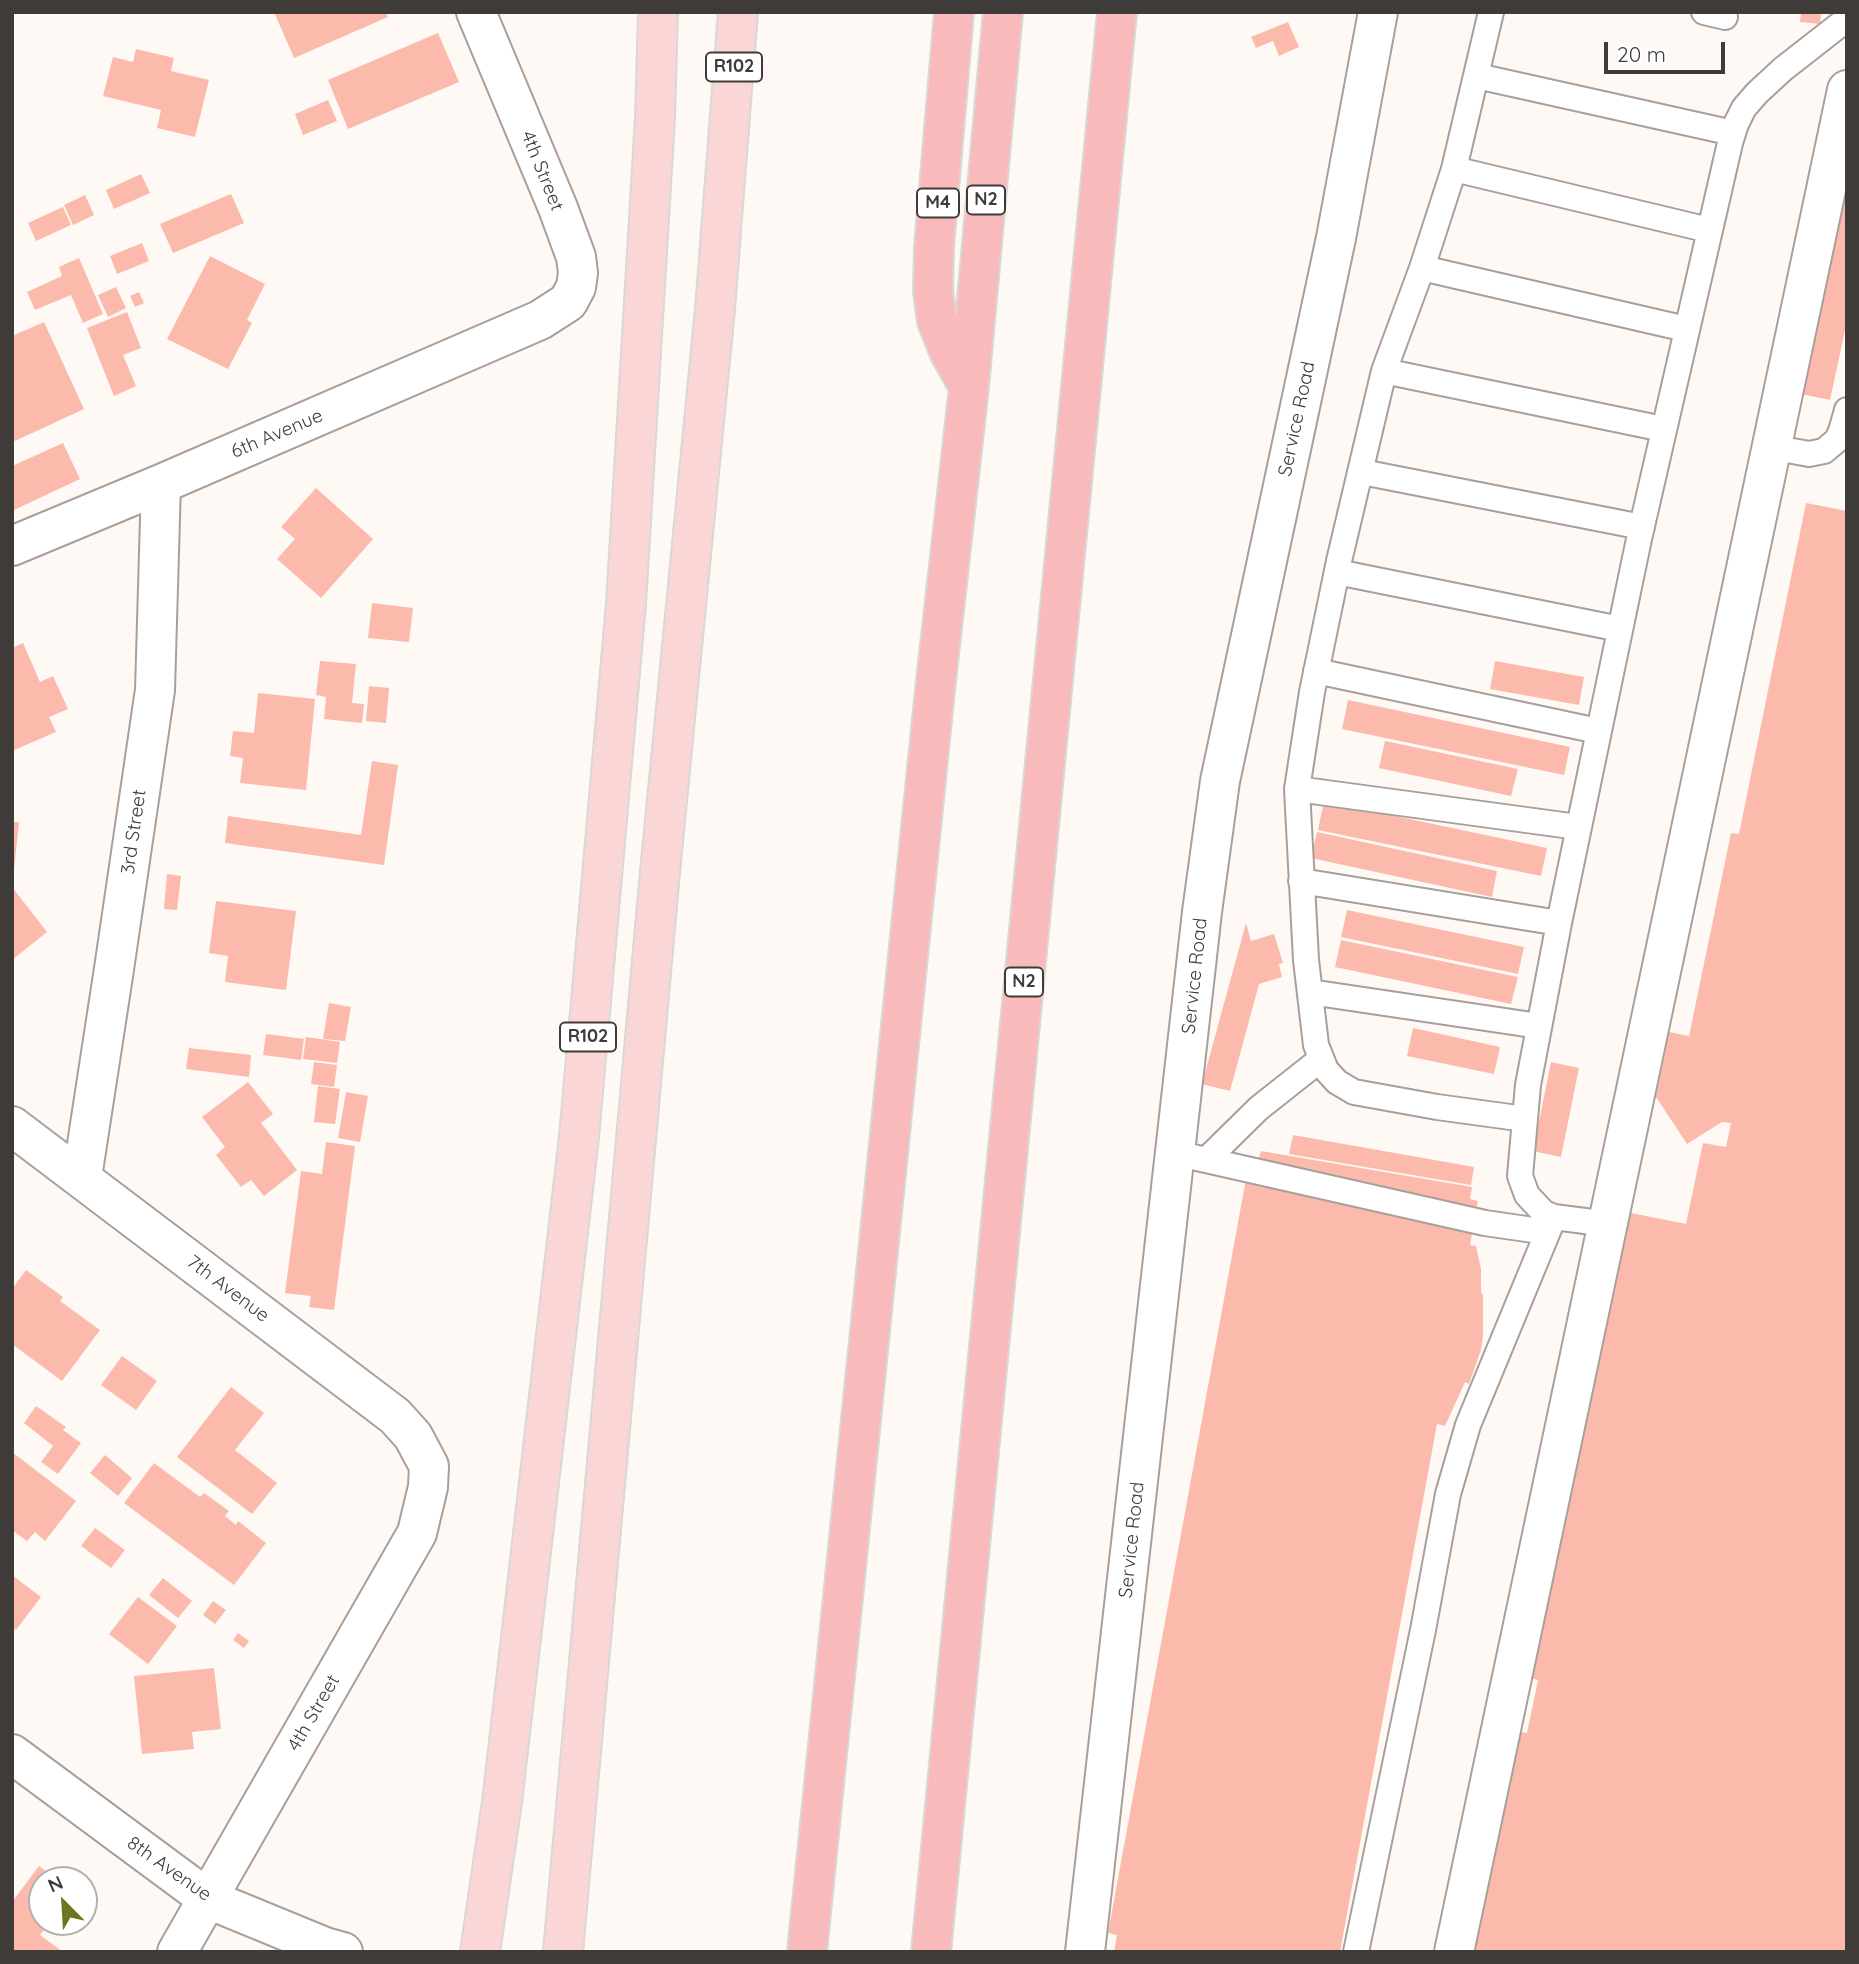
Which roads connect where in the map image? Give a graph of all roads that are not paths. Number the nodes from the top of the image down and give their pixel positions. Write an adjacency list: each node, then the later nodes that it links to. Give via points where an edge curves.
1 (476, 12): 16 (street, 4th Street, via 576,257 576,287 568,302)
2 (658, 12): 49 (main road, R102, via 626,604 579,1137)
3 (738, 12): 50 (main road, R102, via 715,309)
4 (954, 12): 19 (highway, M4, via 933,292 948,351)
5 (1003, 12): 19 (highway, N2)
6 (1117, 12): 52 (highway, N2)
7 (1378, 12): 40 (street, Service Road, via 1336,238 1220,781 1202,912)
8 (1491, 12): 10 (lane)
9 (1847, 19): 12 (lane, via 1757,93)
10 (1478, 76): 12 (lane); 13 (lane)
11 (1847, 90): 22 (street)
12 (1733, 133): 14 (lane)
13 (1454, 170): 14 (lane); 15 (lane)
14 (1709, 230): 17 (lane)
15 (1422, 268): 17 (lane); 18 (lane)
16 (540, 320): 24 (street, 6th Avenue)
17 (1686, 329): 21 (lane)
18 (1384, 371): 21 (lane); 23 (lane)
19 (969, 387): 51 (highway, N2)
20 (1847, 410): 22 (lane, via 1837,440 1824,451 1809,454)
21 (1663, 429): 25 (lane)
22 (1771, 447): 42 (street)
23 (1362, 472): 25 (lane); 27 (lane)
24 (161, 484): 26 (street, 6th Avenue); 41 (street, 3rd Street, via 155,690)
25 (1642, 527): 28 (lane)
26 (12, 546)
27 (1337, 572): 28 (lane); 29 (lane)
28 (1620, 629): 30 (lane)
29 (1316, 671): 30 (lane); 31 (lane)
30 (1598, 731): 32 (lane)
31 (1297, 789): 32 (lane); 33 (lane)
32 (1578, 827): 34 (lane)
33 (1301, 881): 34 (lane); 35 (lane)
34 (1559, 922): 36 (lane)
35 (1310, 992): 36 (lane); 37 (lane)
36 (1539, 1026): 38 (lane)
37 (1321, 1059): 38 (lane, via 1337,1082 1354,1092); 40 (lane)
38 (1525, 1119): 43 (lane, via 1520,1177 1523,1189)
39 (12, 1126): 41 (street, 7th Avenue)
40 (1191, 1157): 43 (lane, via 1473,1220); 53 (street, Service Road)
41 (82, 1177): 44 (street, 7th Avenue, via 395,1416 414,1436)
42 (1608, 1224): 43 (lane); 55 (street)
43 (1550, 1225): 54 (lane, via 1468,1425 1448,1493)
44 (429, 1466): 46 (street, 4th Street, via 417,1533)
45 (12, 1754): 46 (street, 8th Avenue)
46 (208, 1899): 47 (street, 4th Street); 48 (street, 8th Avenue)
47 (177, 1952)
48 (343, 1952)
49 (481, 1952)
50 (563, 1952)
51 (807, 1952)
52 (932, 1952)
53 (1085, 1952)
54 (1356, 1952)
55 (1454, 1952)

